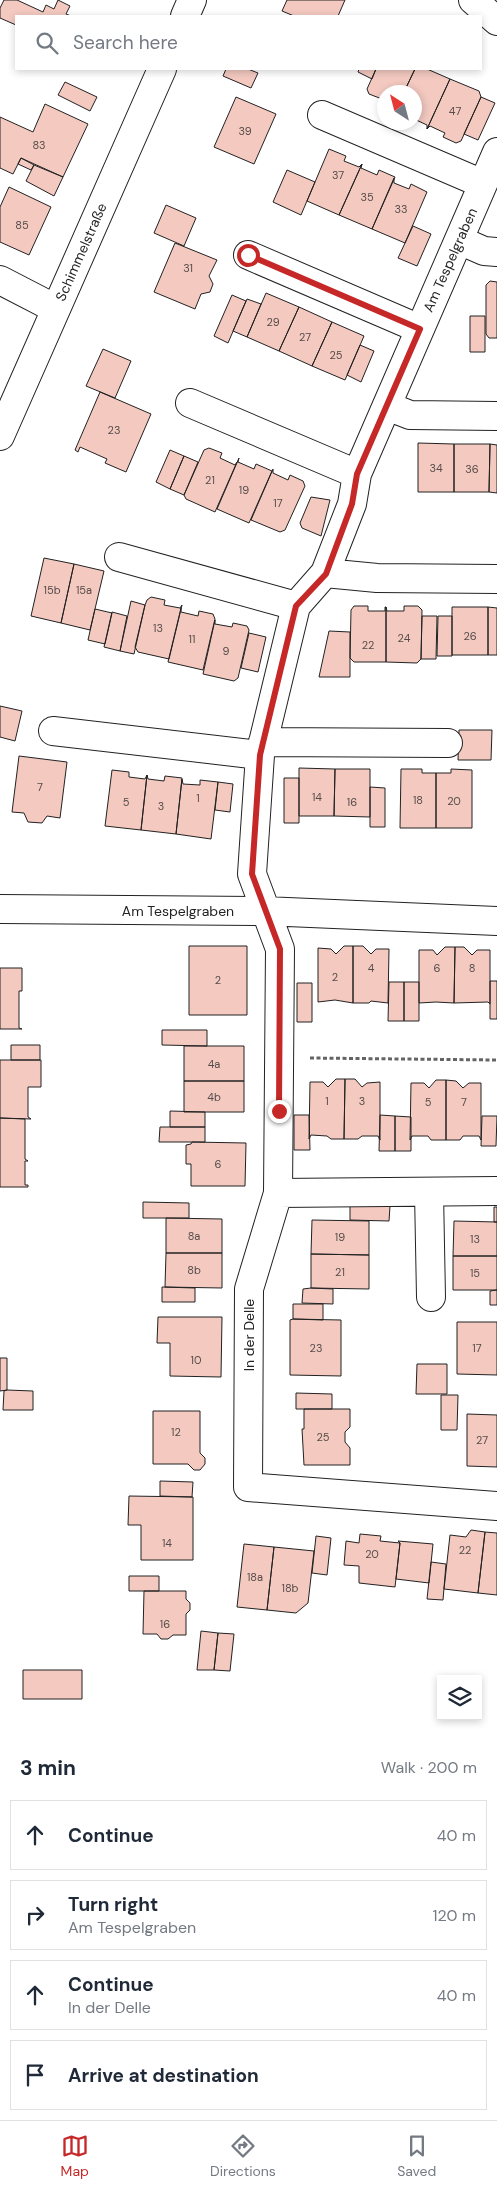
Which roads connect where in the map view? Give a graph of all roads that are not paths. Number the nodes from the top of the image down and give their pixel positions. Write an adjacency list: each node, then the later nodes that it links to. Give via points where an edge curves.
1 (192, 0): 3 (street)
2 (473, 0): 4 (street)
3 (185, 15)
4 (497, 21)
5 (162, 70): 13 (street, Schimmelstraße)
6 (322, 115): 8 (street)
7 (497, 152): 8 (street, Am Tespelgraben)
8 (483, 184): 9 (street, Am Tespelgraben)
9 (459, 240): 10 (street, via 484,251); 14 (street, Am Tespelgraben)
10 (497, 252)
11 (248, 255): 14 (street)
12 (0, 280): 13 (street)
13 (56, 309): 18 (street, Schimmelstraße)
14 (420, 329): 16 (street, Am Tespelgraben)
15 (190, 403): 19 (street)
16 (387, 406): 17 (street, via 410,415); 19 (street, Am Tespelgraben)
17 (497, 416)
18 (0, 436)
19 (357, 474): 21 (street, Am Tespelgraben, via 352,504)
20 (119, 557): 23 (street)
21 (326, 574): 22 (street, via 377,578); 23 (street, Am Tespelgraben)
22 (497, 578)
23 (296, 606): 26 (street, Am Tespelgraben)
24 (53, 731): 26 (street)
25 (448, 743): 26 (street)
26 (262, 749): 28 (street, Am Tespelgraben, via 252,874)
27 (0, 909): 28 (street, Am Tespelgraben)
28 (264, 911): 29 (street); 32 (street, In der Delle, via 280,949)
29 (497, 921)
30 (497, 1191): 31 (street)
31 (429, 1192): 32 (street); 33 (street)
32 (278, 1193): 34 (street, In der Delle, via 249,1289 248,1487)
33 (431, 1297)
34 (497, 1506)

